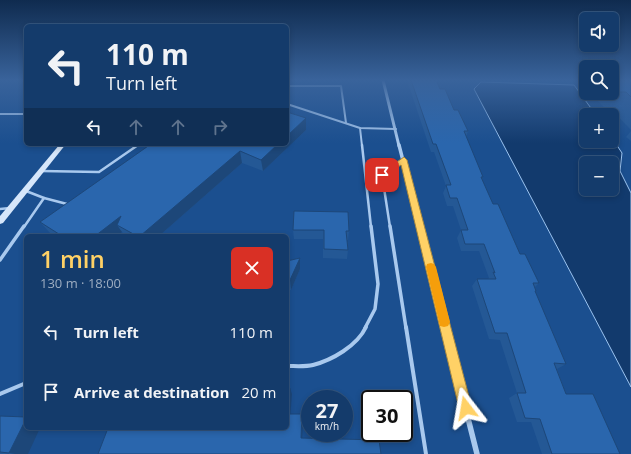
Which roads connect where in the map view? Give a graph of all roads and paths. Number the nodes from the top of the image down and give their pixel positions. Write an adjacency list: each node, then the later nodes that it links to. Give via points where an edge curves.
1 (343, 101): 6 (lane)
2 (389, 101): 8 (street)
3 (289, 105): 6 (lane)
4 (0, 114): 5 (lane)
5 (24, 114)
6 (346, 123): 7 (lane)
7 (360, 128): 8 (lane); 20 (lane, via 378,284 375,309 363,333 341,353 312,365)
8 (396, 129): 11 (street)
9 (61, 146): 12 (street)
10 (136, 146): 12 (lane, via 99,172)
11 (404, 160): 23 (lane, via 382,175); 24 (street)
12 (41, 171): 13 (street)
13 (24, 191): 14 (lane); 17 (street)
14 (44, 198): 15 (lane); 19 (lane)
15 (67, 204)
16 (0, 208): 17 (lane)
17 (10, 208): 18 (street)
18 (0, 221)
19 (0, 260)
20 (289, 366)
21 (24, 384): 22 (lane)
22 (0, 394)
23 (426, 454)
24 (477, 454)

